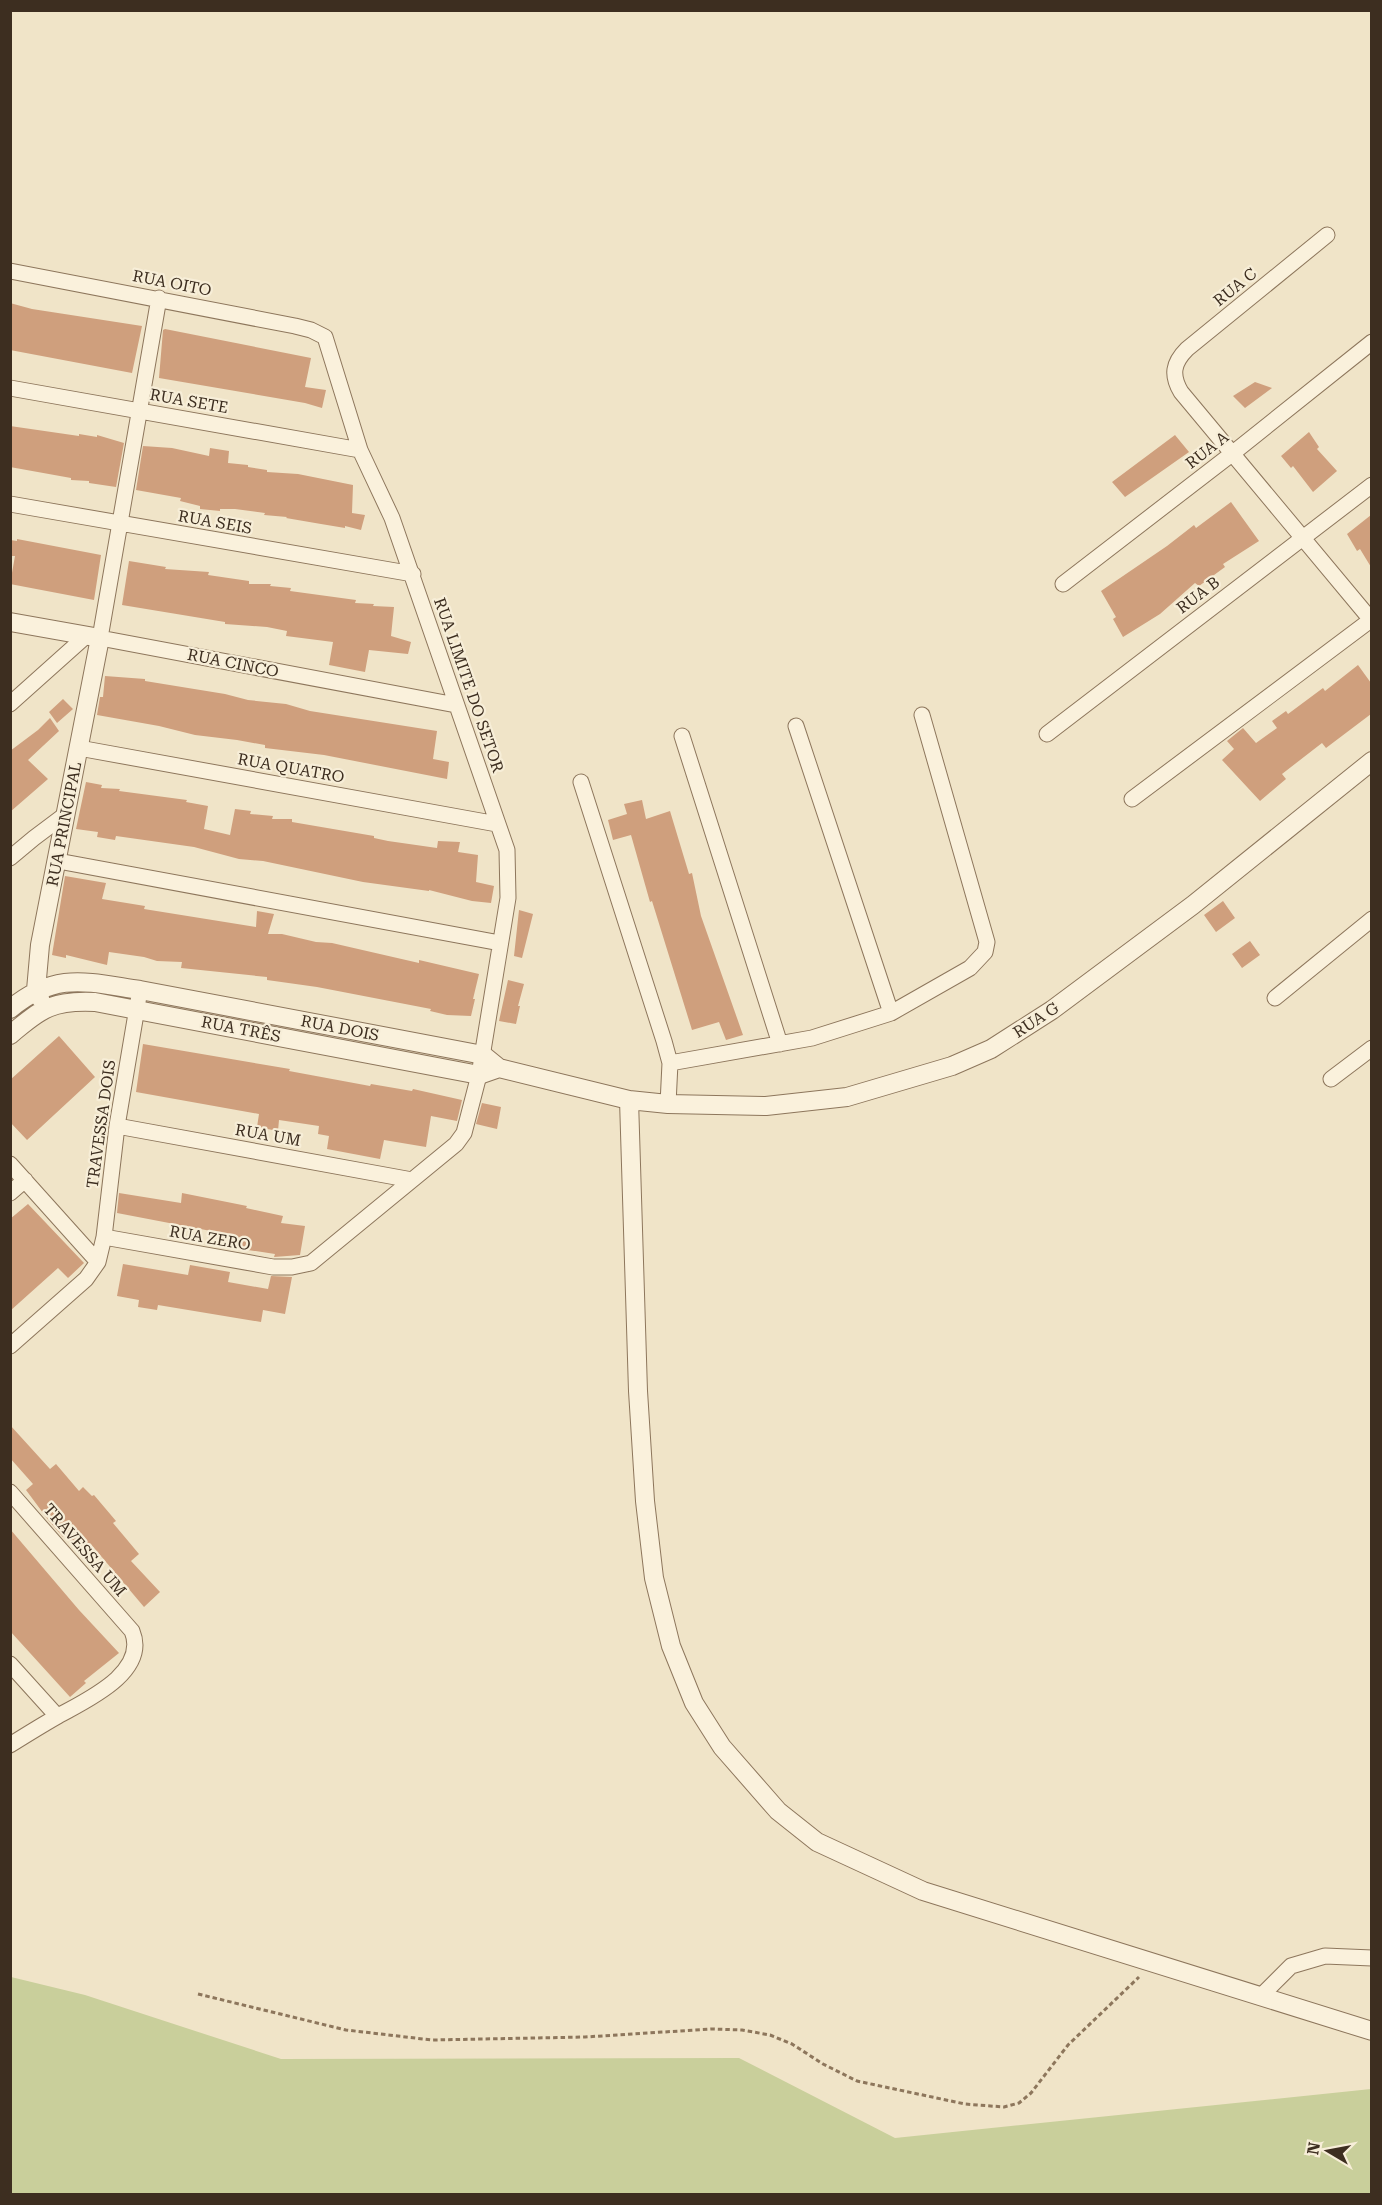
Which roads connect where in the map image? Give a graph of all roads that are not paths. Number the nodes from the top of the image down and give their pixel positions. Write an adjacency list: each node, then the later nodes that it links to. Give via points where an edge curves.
1 (1327, 235): 9 (street, RUA C, via 1176,362 1175,382 1181,392)
2 (10, 271): 3 (street, RUA OITO)
3 (159, 298): 4 (street, RUA OITO, via 296,326); 7 (street)
4 (325, 337): 8 (street, RUA LIMITE DO SETOR)
5 (1371, 342): 9 (street, RUA A)
6 (10, 388): 7 (street, RUA SETE)
7 (140, 410): 8 (street, RUA SETE); 12 (street)
8 (360, 450): 14 (street, RUA LIMITE DO SETOR)
9 (1233, 453): 13 (street); 15 (street, RUA A)
10 (1371, 485): 13 (street, RUA B)
11 (10, 504): 12 (street, RUA SEIS)
12 (121, 524): 14 (street, RUA SEIS); 18 (street)
13 (1303, 538): 16 (street); 23 (street, RUA B)
14 (413, 574): 20 (street, RUA LIMITE DO SETOR)
15 (1063, 584)
16 (1371, 620): 28 (street)
17 (10, 622): 18 (street, RUA CINCO)
18 (93, 637): 19 (street); 20 (street, RUA CINCO); 25 (street, RUA PRINCIPAL)
19 (10, 704)
20 (456, 705): 30 (street, RUA LIMITE DO SETOR)
21 (922, 715): 41 (street, via 987,942 985,952 970,968)
22 (796, 726): 41 (street)
23 (1047, 734)
24 (682, 736): 43 (street)
25 (79, 748): 29 (street, RUA PRINCIPAL); 30 (street, RUA QUATRO)
26 (1371, 761): 51 (street, RUA G, via 1184,912 1052,1010 991,1049 952,1066 847,1098 766,1106)
27 (580, 782): 46 (street)
28 (1132, 799)
29 (66, 814): 31 (street); 32 (street, RUA PRINCIPAL)
30 (497, 824): 34 (street, RUA LIMITE DO SETOR, via 507,850 509,874)
31 (10, 858)
32 (58, 861): 34 (street); 35 (street, RUA PRINCIPAL, via 40,945)
33 (1371, 919): 37 (street)
34 (500, 943): 45 (street, RUA LIMITE DO SETOR)
35 (36, 990): 36 (street, RUA DOIS, via 72,982); 38 (street); 39 (street)
36 (140, 990): 40 (street, TRAVESSA DOIS); 45 (street, RUA DOIS)
37 (1275, 998)
38 (45, 1008): 40 (street, RUA TRÊS, via 75,1001); 42 (street, RUA TRÊS)
39 (10, 1009)
40 (136, 1009): 48 (street, RUA TRÊS); 52 (street, TRAVESSA DOIS)
41 (891, 1013): 43 (street)
42 (10, 1035)
43 (780, 1044): 46 (street)
44 (1371, 1048): 49 (street)
45 (483, 1055): 47 (street, RUA DOIS); 48 (street, RUA LIMITE DO SETOR)
46 (670, 1063): 51 (street)
47 (499, 1068): 48 (street); 50 (street, RUA DOIS)
48 (479, 1075): 55 (street, via 464,1133)
49 (1331, 1079)
50 (628, 1100): 51 (street, RUA G); 65 (street, via 638,1391 646,1512 657,1589 671,1646 694,1703 722,1747 778,1811 817,1842 923,1891)
51 (668, 1104)
52 (117, 1126): 55 (street, RUA UM); 57 (street, TRAVESSA DOIS)
53 (10, 1164): 54 (street)
54 (25, 1180): 56 (street); 58 (street)
55 (412, 1180): 57 (street, RUA ZERO, via 310,1263 292,1267)
56 (10, 1193)
57 (104, 1237): 58 (street, TRAVESSA DOIS)
58 (98, 1262): 59 (street, via 86,1279)
59 (10, 1346)
60 (10, 1492): 62 (street, TRAVESSA UM, via 132,1631 137,1642 129,1666 90,1699)
61 (10, 1664): 62 (street)
62 (57, 1716): 63 (street)
63 (10, 1745)
64 (1371, 1958): 65 (street, via 1325,1956 1291,1966)
65 (1260, 1997): 66 (street)
66 (1371, 2031)

